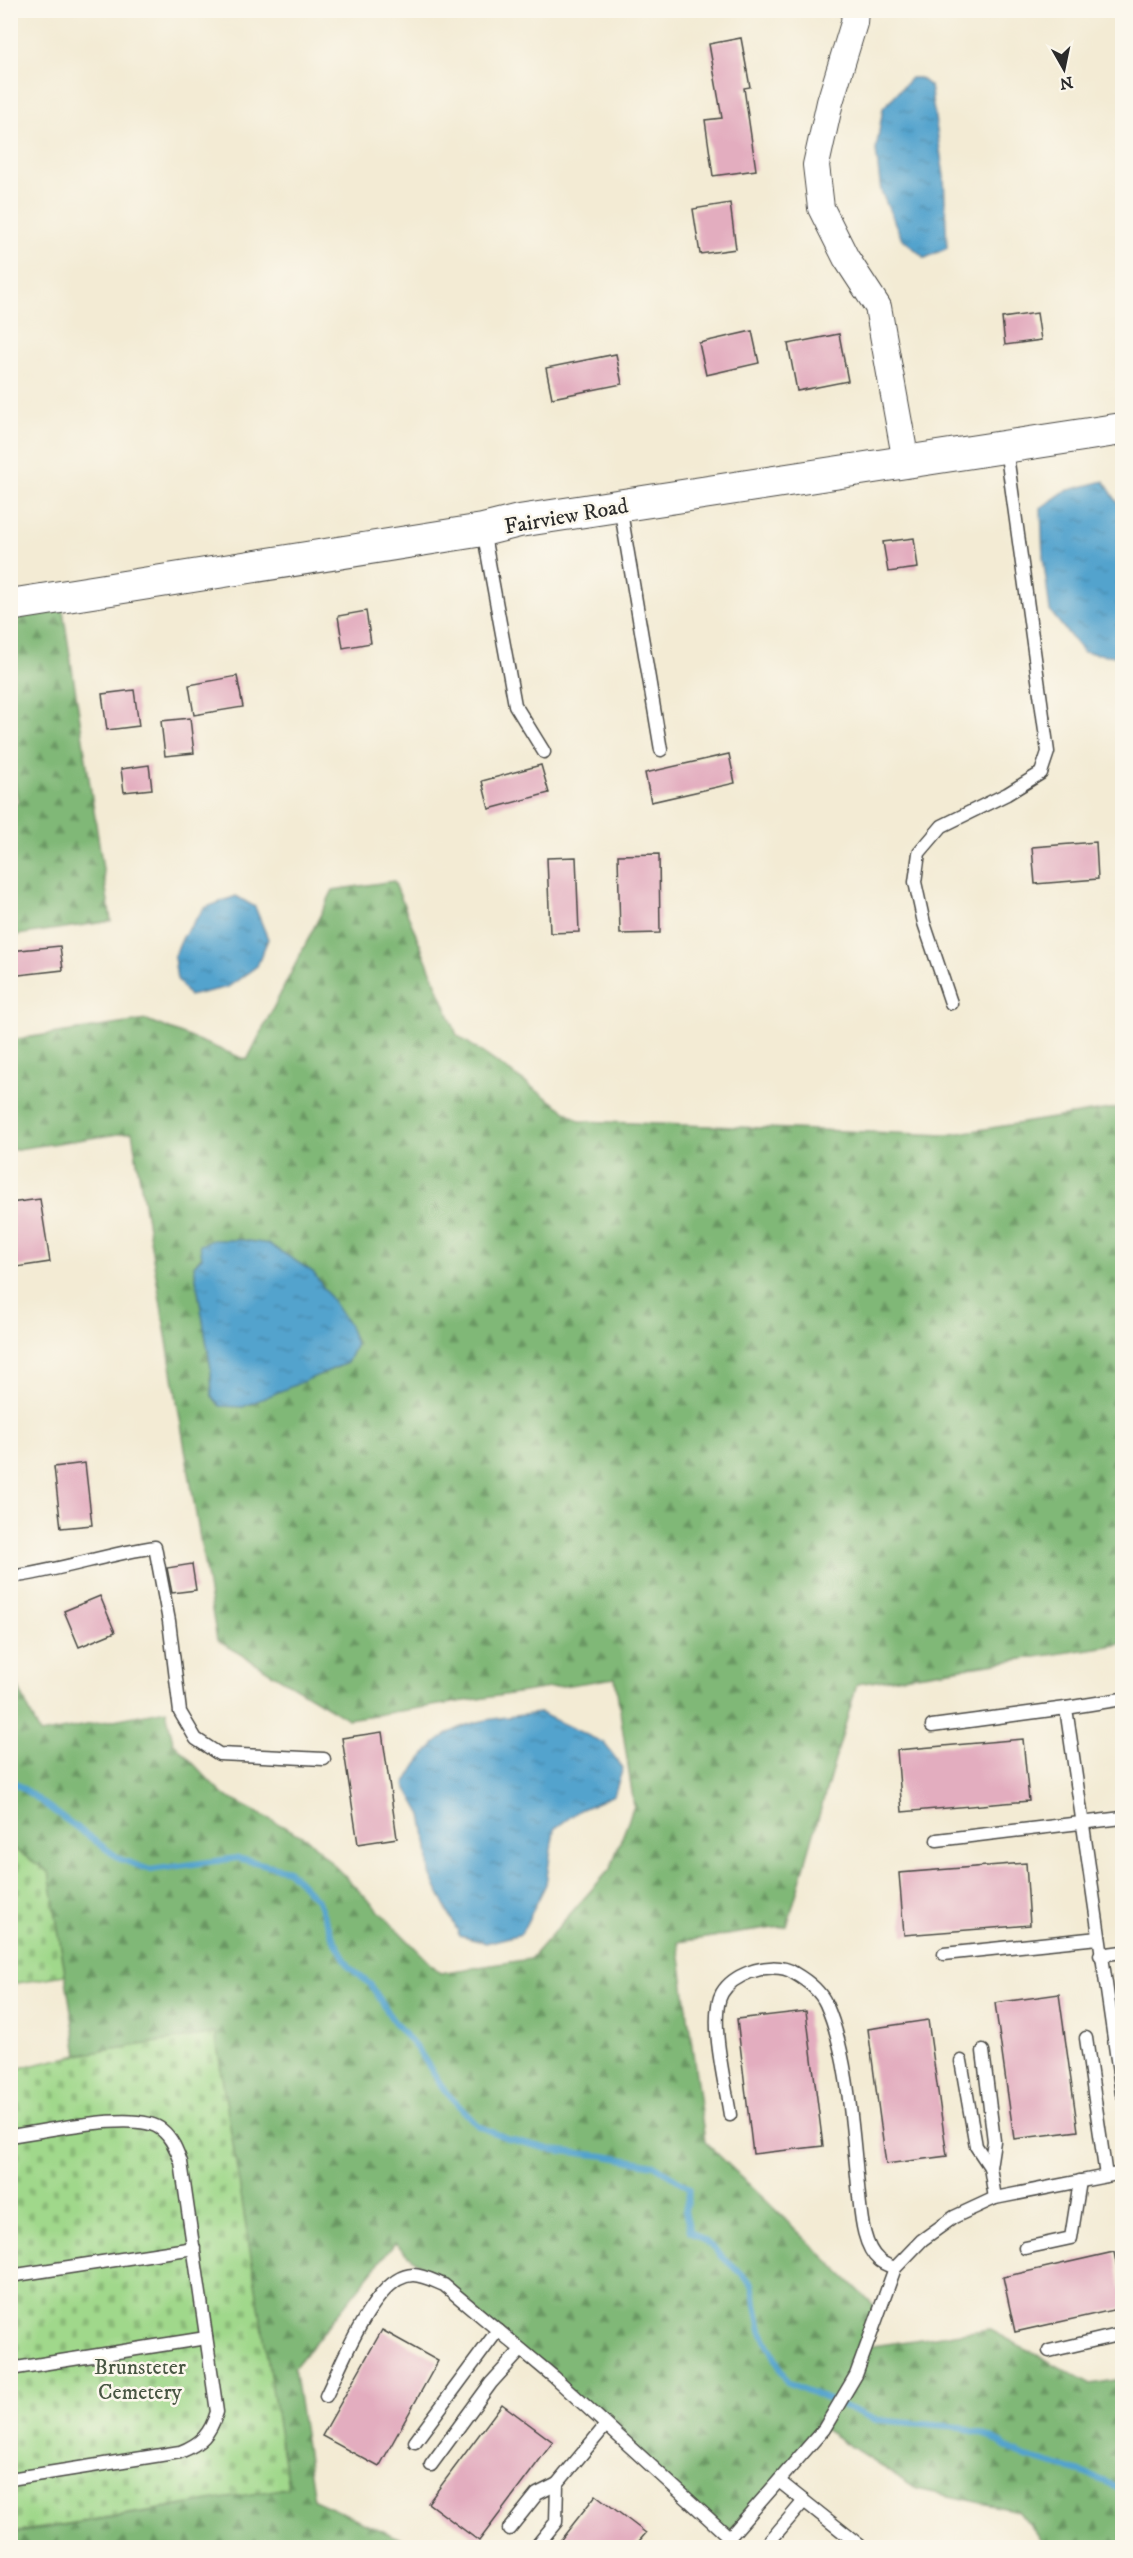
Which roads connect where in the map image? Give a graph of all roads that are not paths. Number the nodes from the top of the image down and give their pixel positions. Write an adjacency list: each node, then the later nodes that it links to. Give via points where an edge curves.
1 (855, 10): 4 (street, via 816,165 821,208 846,258 878,307)
2 (1122, 429): 3 (street, Fairview Road)
3 (1006, 447): 4 (street, Fairview Road); 10 (lane, via 1048,752 1041,773 942,826 919,853 915,882 924,923)
4 (906, 462): 5 (street, Fairview Road)
5 (620, 506): 6 (street, Fairview Road); 8 (lane)
6 (483, 530): 7 (street, Fairview Road); 9 (lane, via 514,705)
7 (10, 605)
8 (661, 750)
9 (544, 752)
10 (951, 1003)
11 (10, 1577): 15 (lane, via 40,1574 115,1553 155,1547 180,1712 196,1739 219,1754)
12 (1122, 1699): 13 (lane)
13 (1066, 1708): 14 (lane); 17 (lane)
14 (932, 1726)
15 (324, 1759)
16 (1122, 1818): 17 (lane)
17 (1082, 1824): 18 (lane); 19 (lane)
18 (937, 1840)
19 (1098, 1938): 21 (lane); 22 (lane)
20 (1122, 1952): 22 (lane)
21 (944, 1954)
22 (1100, 1955): 26 (lane)
23 (1086, 2038): 32 (lane)
24 (983, 2051): 30 (lane, via 994,2141)
25 (961, 2061): 30 (lane, via 976,2146)
26 (1121, 2077): 27 (lane)
27 (1122, 2094)
28 (730, 2115): 37 (lane, via 718,2029 717,2005 722,1992 738,1976 762,1967 789,1970 810,1983 826,2002 837,2038 850,2113 867,2240 878,2260)
29 (10, 2136): 35 (lane, via 128,2120 147,2122 162,2130 175,2146 181,2162)
30 (990, 2167): 34 (lane)
31 (1122, 2173): 32 (lane)
32 (1106, 2176): 33 (lane)
33 (1080, 2181): 34 (lane); 36 (lane, via 1071,2238)
34 (995, 2198): 37 (lane, via 954,2217 922,2240)
35 (194, 2248): 38 (lane); 41 (lane)
36 (1024, 2248)
37 (895, 2268): 50 (lane, via 856,2375 824,2428)
38 (10, 2276)
39 (498, 2330): 42 (lane); 45 (lane, via 444,2285 411,2275 394,2281 374,2302); 47 (lane)
40 (1122, 2334): 43 (lane)
41 (206, 2338): 44 (lane); 49 (lane, via 217,2412 212,2429 197,2445 180,2452)
42 (521, 2350): 46 (lane); 48 (lane, via 491,2383)
43 (1049, 2351)
44 (10, 2369)
45 (326, 2396)
46 (606, 2425): 51 (lane); 54 (lane)
47 (415, 2442)
48 (431, 2465)
49 (10, 2479)
50 (779, 2481): 52 (lane); 54 (lane)
51 (557, 2484): 53 (lane, via 537,2494); 55 (lane, via 556,2522)
52 (804, 2501): 57 (lane); 58 (lane)
53 (509, 2529)
54 (729, 2537): 56 (lane)
55 (535, 2547)
56 (720, 2547)
57 (764, 2547)
58 (863, 2547)

